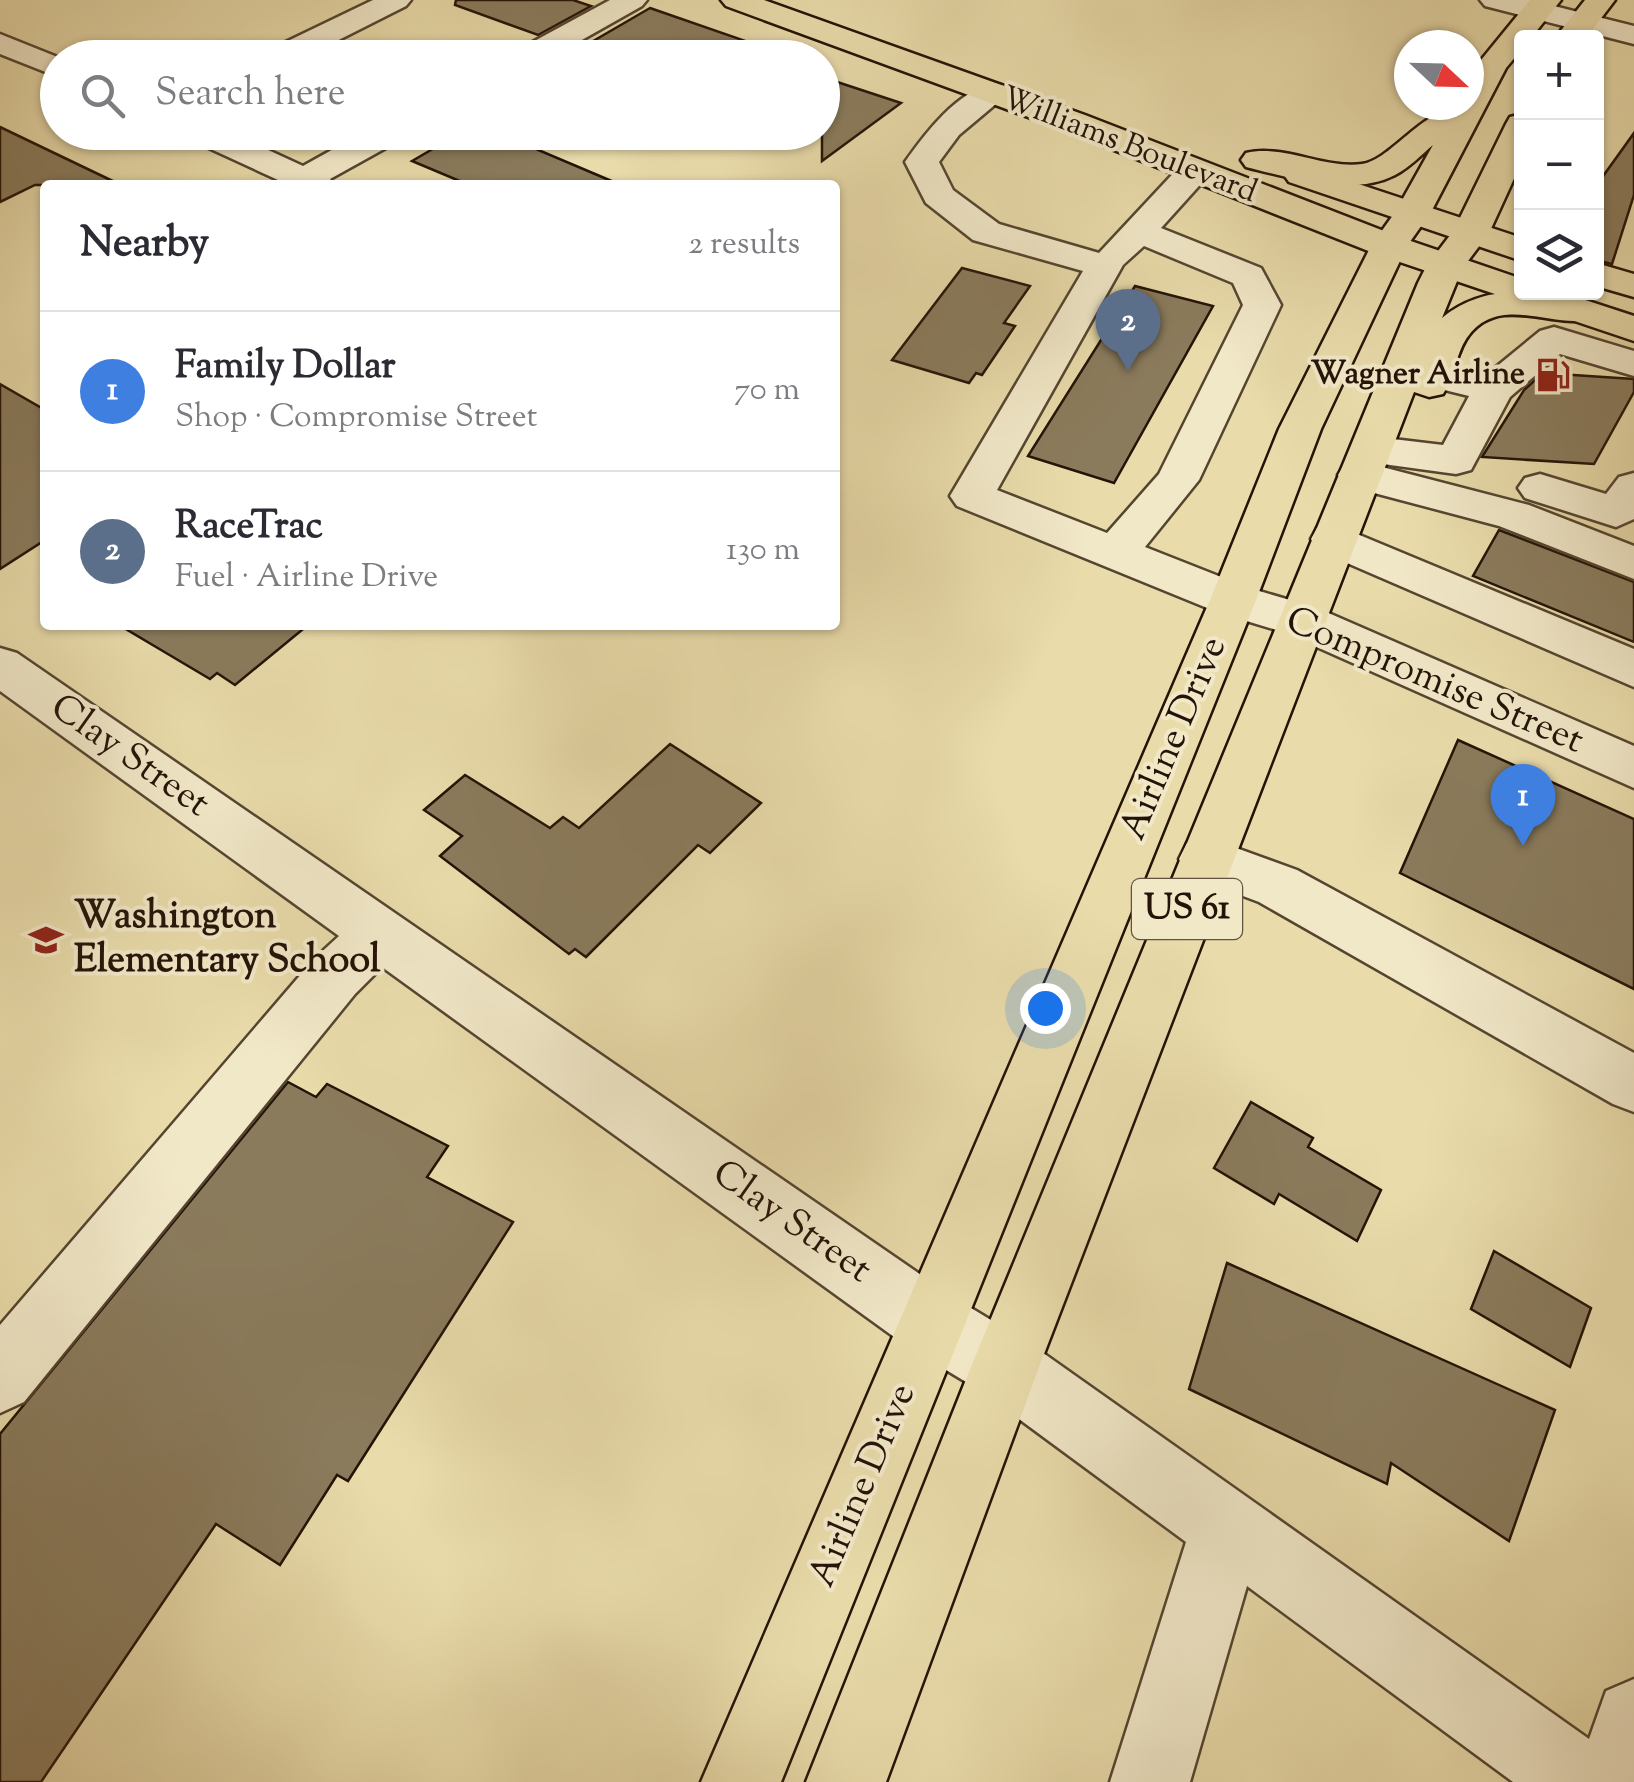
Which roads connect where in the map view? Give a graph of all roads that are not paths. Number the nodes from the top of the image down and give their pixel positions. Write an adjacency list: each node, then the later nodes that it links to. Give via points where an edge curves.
1 (396, 0): 9 (street)
2 (632, 0): 10 (street)
3 (736, 0): 14 (main road, Williams Boulevard)
4 (750, 0): 20 (main road, Williams Boulevard)
5 (1495, 0): 6 (street)
6 (1541, 5): 7 (street); 13 (main road, Airline Drive / US 61)
7 (1584, 20): 8 (street)
8 (1634, 35)
9 (315, 40)
10 (560, 40)
11 (0, 43): 12 (street)
12 (40, 60)
13 (1484, 80)
14 (993, 93): 21 (main road, Williams Boulevard); 28 (street, via 947,128 922,162 938,196 986,232)
15 (1453, 120): 20 (main road, via 1367,174)
16 (1462, 120): 24 (main road, Airline Drive / US 61)
17 (1514, 141): 26 (main road, Airline Drive / US 61)
18 (240, 150): 22 (street)
19 (361, 150): 23 (street)
20 (1258, 160): 24 (main road, Williams Boulevard)
21 (1194, 170): 24 (main road, Williams Boulevard); 25 (street)
22 (306, 180)
23 (313, 180)
24 (1401, 229): 26 (main road, Williams Boulevard); 29 (main road, Williams Boulevard); 46 (main road, Airline Drive / US 61, via 1300,428)
25 (1138, 231): 28 (street); 43 (street, via 1248,276 1262,305 1177,480)
26 (1471, 233): 27 (main road, Williams Boulevard); 29 (main road, Airline Drive / US 61)
27 (1514, 247)
28 (1106, 266): 43 (street, Compromise Street, via 972,496)
29 (1444, 267): 32 (main road, Williams Boulevard); 39 (main road, Airline Drive / US 61)
30 (1604, 277): 31 (main road)
31 (1634, 286)
32 (1514, 289)
33 (1546, 300): 34 (main road, Williams Boulevard)
34 (1578, 311): 35 (main road, Williams Boulevard); 36 (main road, via 1509,301 1491,305 1455,327)
35 (1630, 348): 37 (street, via 1554,339)
36 (1434, 375): 37 (street); 39 (main road, via 1416,419)
37 (1493, 390): 38 (street)
38 (1456, 460): 39 (street); 40 (street, via 1616,512)
39 (1364, 462): 41 (street); 42 (main road, Airline Drive / US 61)
40 (1634, 486)
41 (1494, 510): 44 (street, via 1466,522); 45 (street)
42 (1333, 539): 44 (street); 47 (main road, Airline Drive / US 61)
43 (1115, 553): 46 (street, Compromise Street)
44 (1441, 554): 49 (street)
45 (1634, 563)
46 (1233, 600): 47 (street, Compromise Street); 54 (main road, Airline Drive / US 61)
47 (1300, 620): 50 (street, Compromise Street); 51 (main road, Airline Drive / US 61)
48 (0, 666): 52 (street, Clay Street)
49 (1634, 669)
50 (1634, 768)
51 (1206, 859): 53 (street, via 1278,886); 55 (main road, Airline Drive / US 61)
52 (379, 933): 54 (street, Clay Street); 56 (street, via 323,990)
53 (1634, 1084)
54 (932, 1322): 55 (street, Clay Street); 59 (main road, Airline Drive / US 61)
55 (1004, 1367): 57 (street, Clay Street); 60 (main road, Airline Drive / US 61)
56 (0, 1378)
57 (1228, 1527): 61 (street); 62 (street, Clay Street)
58 (1634, 1719): 63 (street)
59 (741, 1782)
60 (846, 1782)
61 (1150, 1782)
62 (1581, 1782)
63 (1616, 1782)

